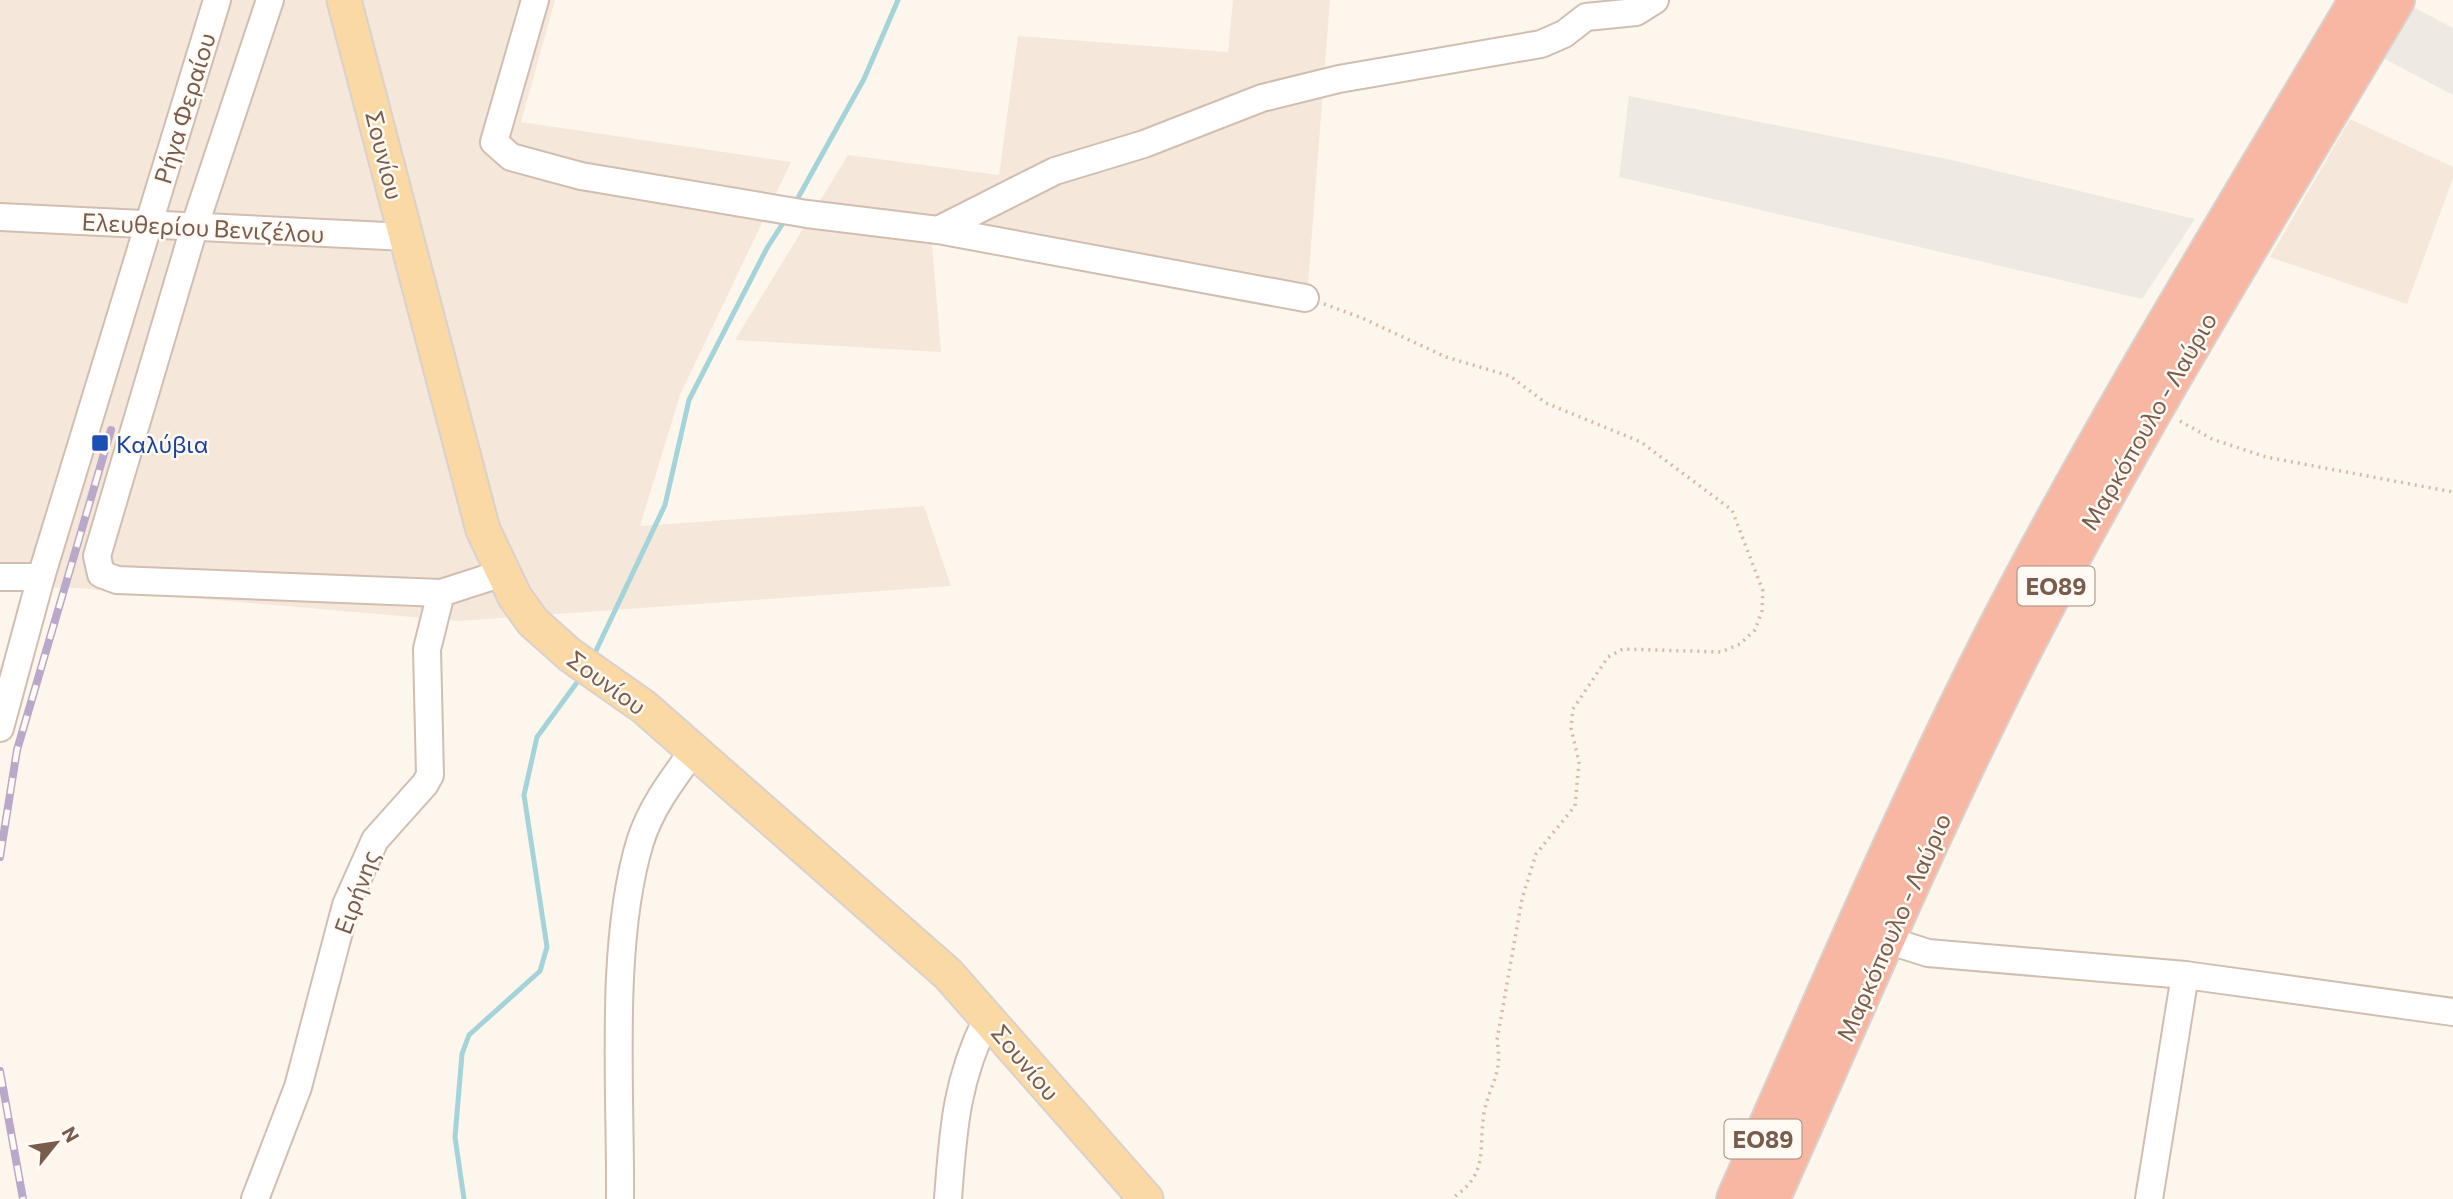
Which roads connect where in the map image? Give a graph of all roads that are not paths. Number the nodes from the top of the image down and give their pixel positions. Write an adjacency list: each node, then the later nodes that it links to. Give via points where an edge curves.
1 (217, 0): 9 (street, Ρήγα Φεραίου)
2 (270, 0): 10 (street, Ρήγα Φεραίου)
3 (344, 0): 12 (main road, Σουνίου)
4 (535, 0): 11 (street, via 494,142 511,157 581,176 795,212)
5 (1655, 0): 11 (street, via 1636,12 1586,18 1541,44 1339,79 1262,98 1144,144 1055,171)
6 (2359, 0): 28 (highway, Μαρκόπουλο - Λαύριο / ΕΟ89, via 2092,451 2005,615 1908,815)
7 (2395, 0): 20 (highway, Μαρκόπουλο - Λαύριο / ΕΟ89, via 2147,419 2034,626)
8 (0, 217): 9 (street, Ελευθερίου Βενιζέλου)
9 (148, 225): 10 (street, Ελευθερίου Βενιζέλου); 16 (street, Ρήγα Φεραίου)
10 (194, 228): 12 (street, Ελευθερίου Βενιζέλου); 17 (street, Ρήγα Φεραίου, via 97,556 101,574 117,580)
11 (938, 230): 13 (street)
12 (406, 237): 14 (main road, Σουνίου, via 483,530)
13 (1305, 298)
14 (503, 573): 17 (street); 19 (main road, Σουνίου, via 533,622)
15 (0, 577): 16 (street)
16 (41, 577): 18 (street, Ρήγα Φεραίου)
17 (442, 593): 24 (street, Ειρήνης, via 427,649 430,775 375,840 346,905 298,1087)
18 (0, 728)
19 (694, 750): 23 (main road, Σουνίου, via 948,974); 25 (street, via 658,799 640,842 628,901 621,978)
20 (1887, 940): 21 (street, via 1928,953); 29 (highway, Μαρκόπουλο - Λαύριο / ΕΟ89)
21 (2185, 975): 22 (street); 30 (street)
22 (2453, 1012)
23 (988, 1017): 26 (street, via 969,1053 954,1116); 27 (main road, Σουνίου)
24 (255, 1199)
25 (620, 1199)
26 (948, 1199)
27 (1146, 1199)
28 (1736, 1199)
29 (1770, 1199)
30 (2149, 1199)

